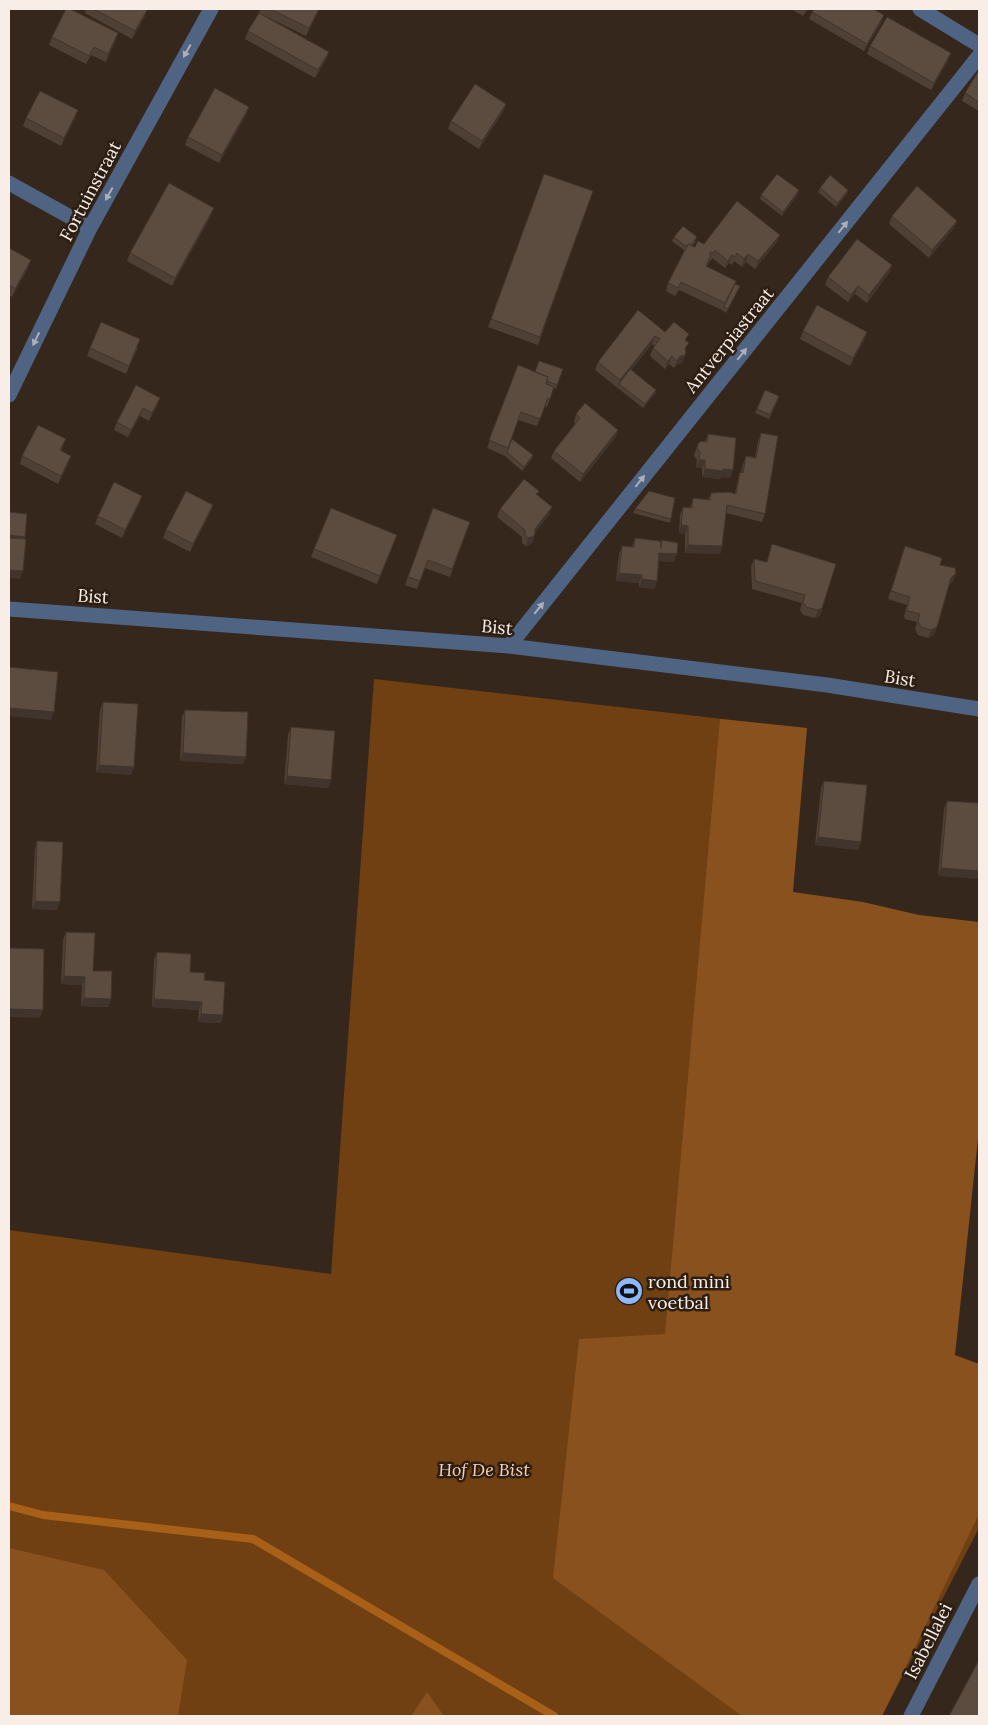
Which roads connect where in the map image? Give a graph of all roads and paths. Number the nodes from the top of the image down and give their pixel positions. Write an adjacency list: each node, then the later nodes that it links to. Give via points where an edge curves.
1 (211, 9): 6 (street, Fortuinstraat, one-way to 6)
2 (920, 9): 3 (street)
3 (979, 45)
4 (979, 56): 9 (street, Antverpiastraat, one-way to 4)
5 (9, 183): 6 (street)
6 (90, 228): 7 (street, Fortuinstraat, one-way to 7)
7 (9, 395)
8 (9, 609): 9 (street, Bist)
9 (508, 646): 10 (street, Bist, via 827,685)
10 (979, 709)
11 (979, 1584): 12 (street, Isabellalei)
12 (911, 1716)

